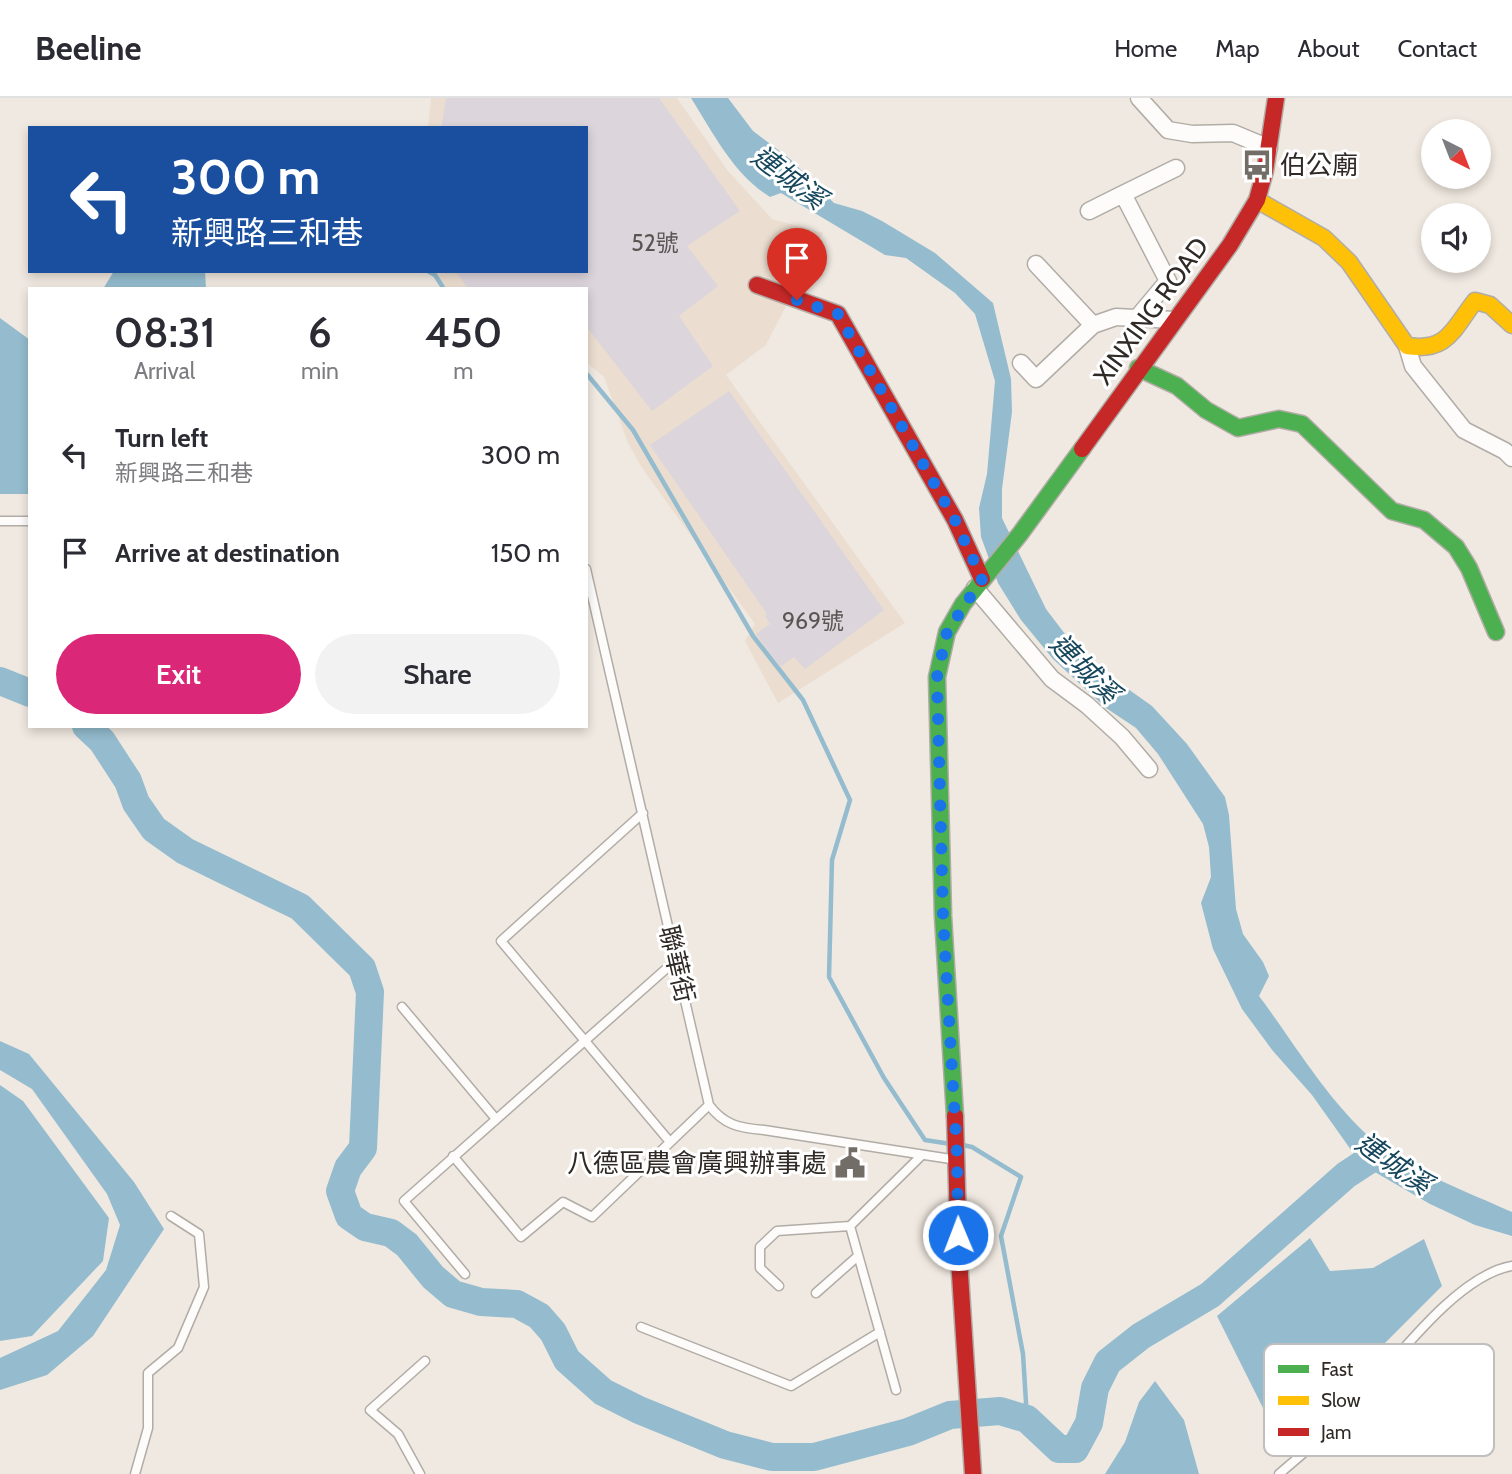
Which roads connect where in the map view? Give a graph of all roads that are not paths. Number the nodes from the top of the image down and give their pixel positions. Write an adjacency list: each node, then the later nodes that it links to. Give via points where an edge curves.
1 (1139, 98): 3 (street, via 1168,130 1233,133)
2 (1276, 98): 3 (street, XINXING ROAD)
3 (1269, 148): 6 (street, XINXING ROAD)
4 (1176, 168): 5 (street)
5 (1123, 194): 7 (street); 10 (street, via 1168,281)
6 (1257, 200): 11 (street, XINXING ROAD); 14 (street, via 1324,238 1349,262)
7 (1089, 211)
8 (1036, 264): 12 (street)
9 (757, 285): 21 (street, via 838,314 955,520)
10 (1137, 318): 11 (street); 12 (street, via 1116,317)
11 (1174, 320): 16 (street, XINXING ROAD)
12 (1093, 325): 15 (street, via 1036,379)
13 (1512, 325): 14 (street, via 1490,305 1475,301 1438,345 1423,350)
14 (1407, 346): 17 (street, via 1413,366 1464,430)
15 (1021, 363)
16 (1139, 368): 21 (street, XINXING ROAD, via 1020,534); 22 (street, via 1177,386 1238,428 1284,418 1302,424 1392,511 1424,520 1456,547)
17 (1512, 458)
18 (28, 521): 19 (lane)
19 (0, 522)
20 (588, 578): 24 (lane, 聯華街)
21 (981, 580): 23 (street, via 1052,679 1122,737); 33 (street, via 947,632 937,677 943,916)
22 (1496, 632)
23 (1149, 769)
24 (643, 813): 25 (lane, 聯華街); 27 (lane, via 501,941)
25 (676, 960): 27 (lane); 28 (lane, 聯華街)
26 (402, 1007): 29 (lane)
27 (585, 1041): 29 (lane); 30 (lane)
28 (709, 1105): 30 (lane); 31 (lane, via 738,1128)
29 (496, 1119): 32 (lane)
30 (670, 1142): 32 (lane, via 592,1217 564,1202 521,1237)
31 (922, 1155): 33 (lane); 35 (lane)
32 (453, 1156): 38 (lane, via 404,1201)
33 (958, 1158): 50 (street, via 959,1259)
34 (172, 1216): 48 (lane, via 199,1234 204,1287 178,1348 148,1373 148,1428)
35 (850, 1226): 36 (lane); 39 (lane, via 777,1231 760,1247 760,1268)
36 (858, 1256): 40 (lane); 42 (lane)
37 (1512, 1266): 43 (lane, via 1479,1279 1453,1298)
38 (465, 1274)
39 (779, 1286)
40 (816, 1293)
41 (641, 1327): 42 (lane, via 791,1386)
42 (880, 1332): 45 (lane)
43 (1409, 1344)
44 (425, 1361): 49 (lane, via 370,1410 398,1434)
45 (896, 1390)
46 (1300, 1456): 47 (lane)
47 (1290, 1465): 51 (lane); 52 (lane)
48 (135, 1474)
49 (420, 1474)
50 (973, 1474)
51 (1279, 1474)
52 (1294, 1474)

